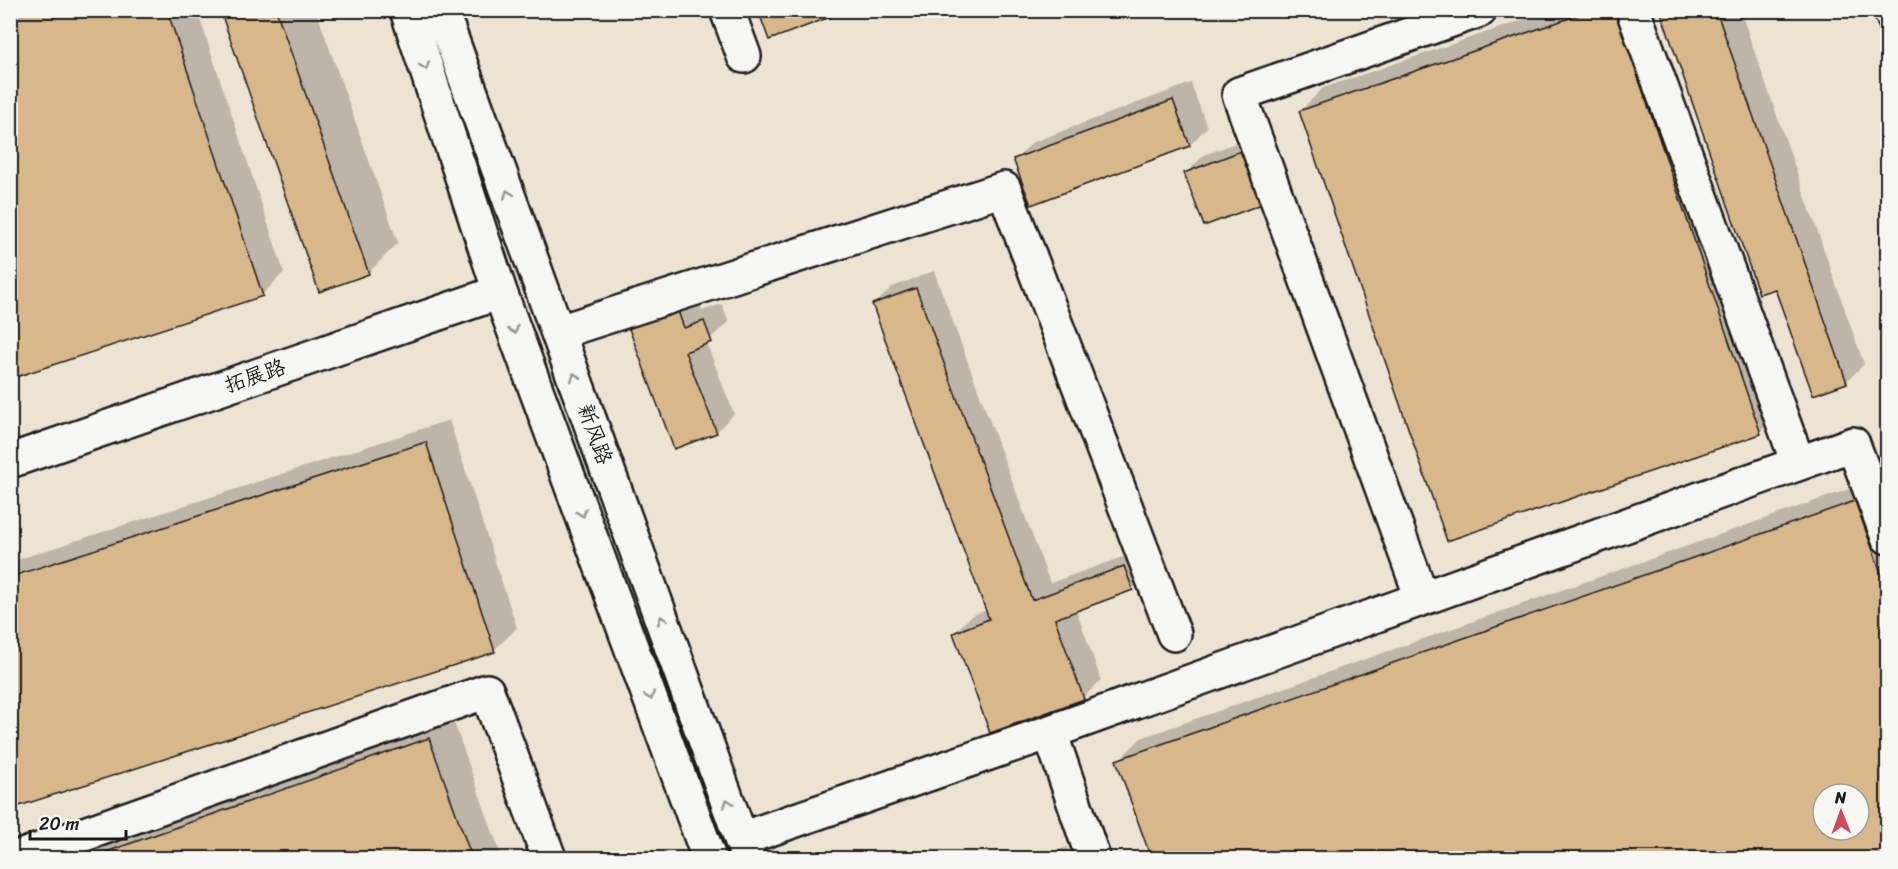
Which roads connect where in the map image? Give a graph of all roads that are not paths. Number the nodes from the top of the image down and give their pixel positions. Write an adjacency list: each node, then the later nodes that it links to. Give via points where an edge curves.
1 (407, 10): 7 (street, 新风路, one-way to 7)
2 (441, 10): 8 (street, 新风路, one-way to 2)
3 (727, 10): 6 (street)
4 (1480, 10): 12 (street, via 1239,94)
5 (1633, 10): 10 (street)
6 (744, 56)
7 (500, 292): 9 (street, 拓展路); 18 (street, 新风路, one-way to 18)
8 (558, 332): 13 (street, via 1004,189); 15 (street, 新风路, one-way to 8)
9 (10, 461)
10 (1798, 463): 11 (street, via 1853,444); 12 (street)
11 (1887, 537)
12 (1422, 598): 14 (street)
13 (1174, 633)
14 (1050, 732): 15 (street); 19 (street)
15 (745, 849)
16 (17, 858): 17 (street, via 487,691)
17 (549, 858)
18 (709, 858)
19 (1093, 858)

